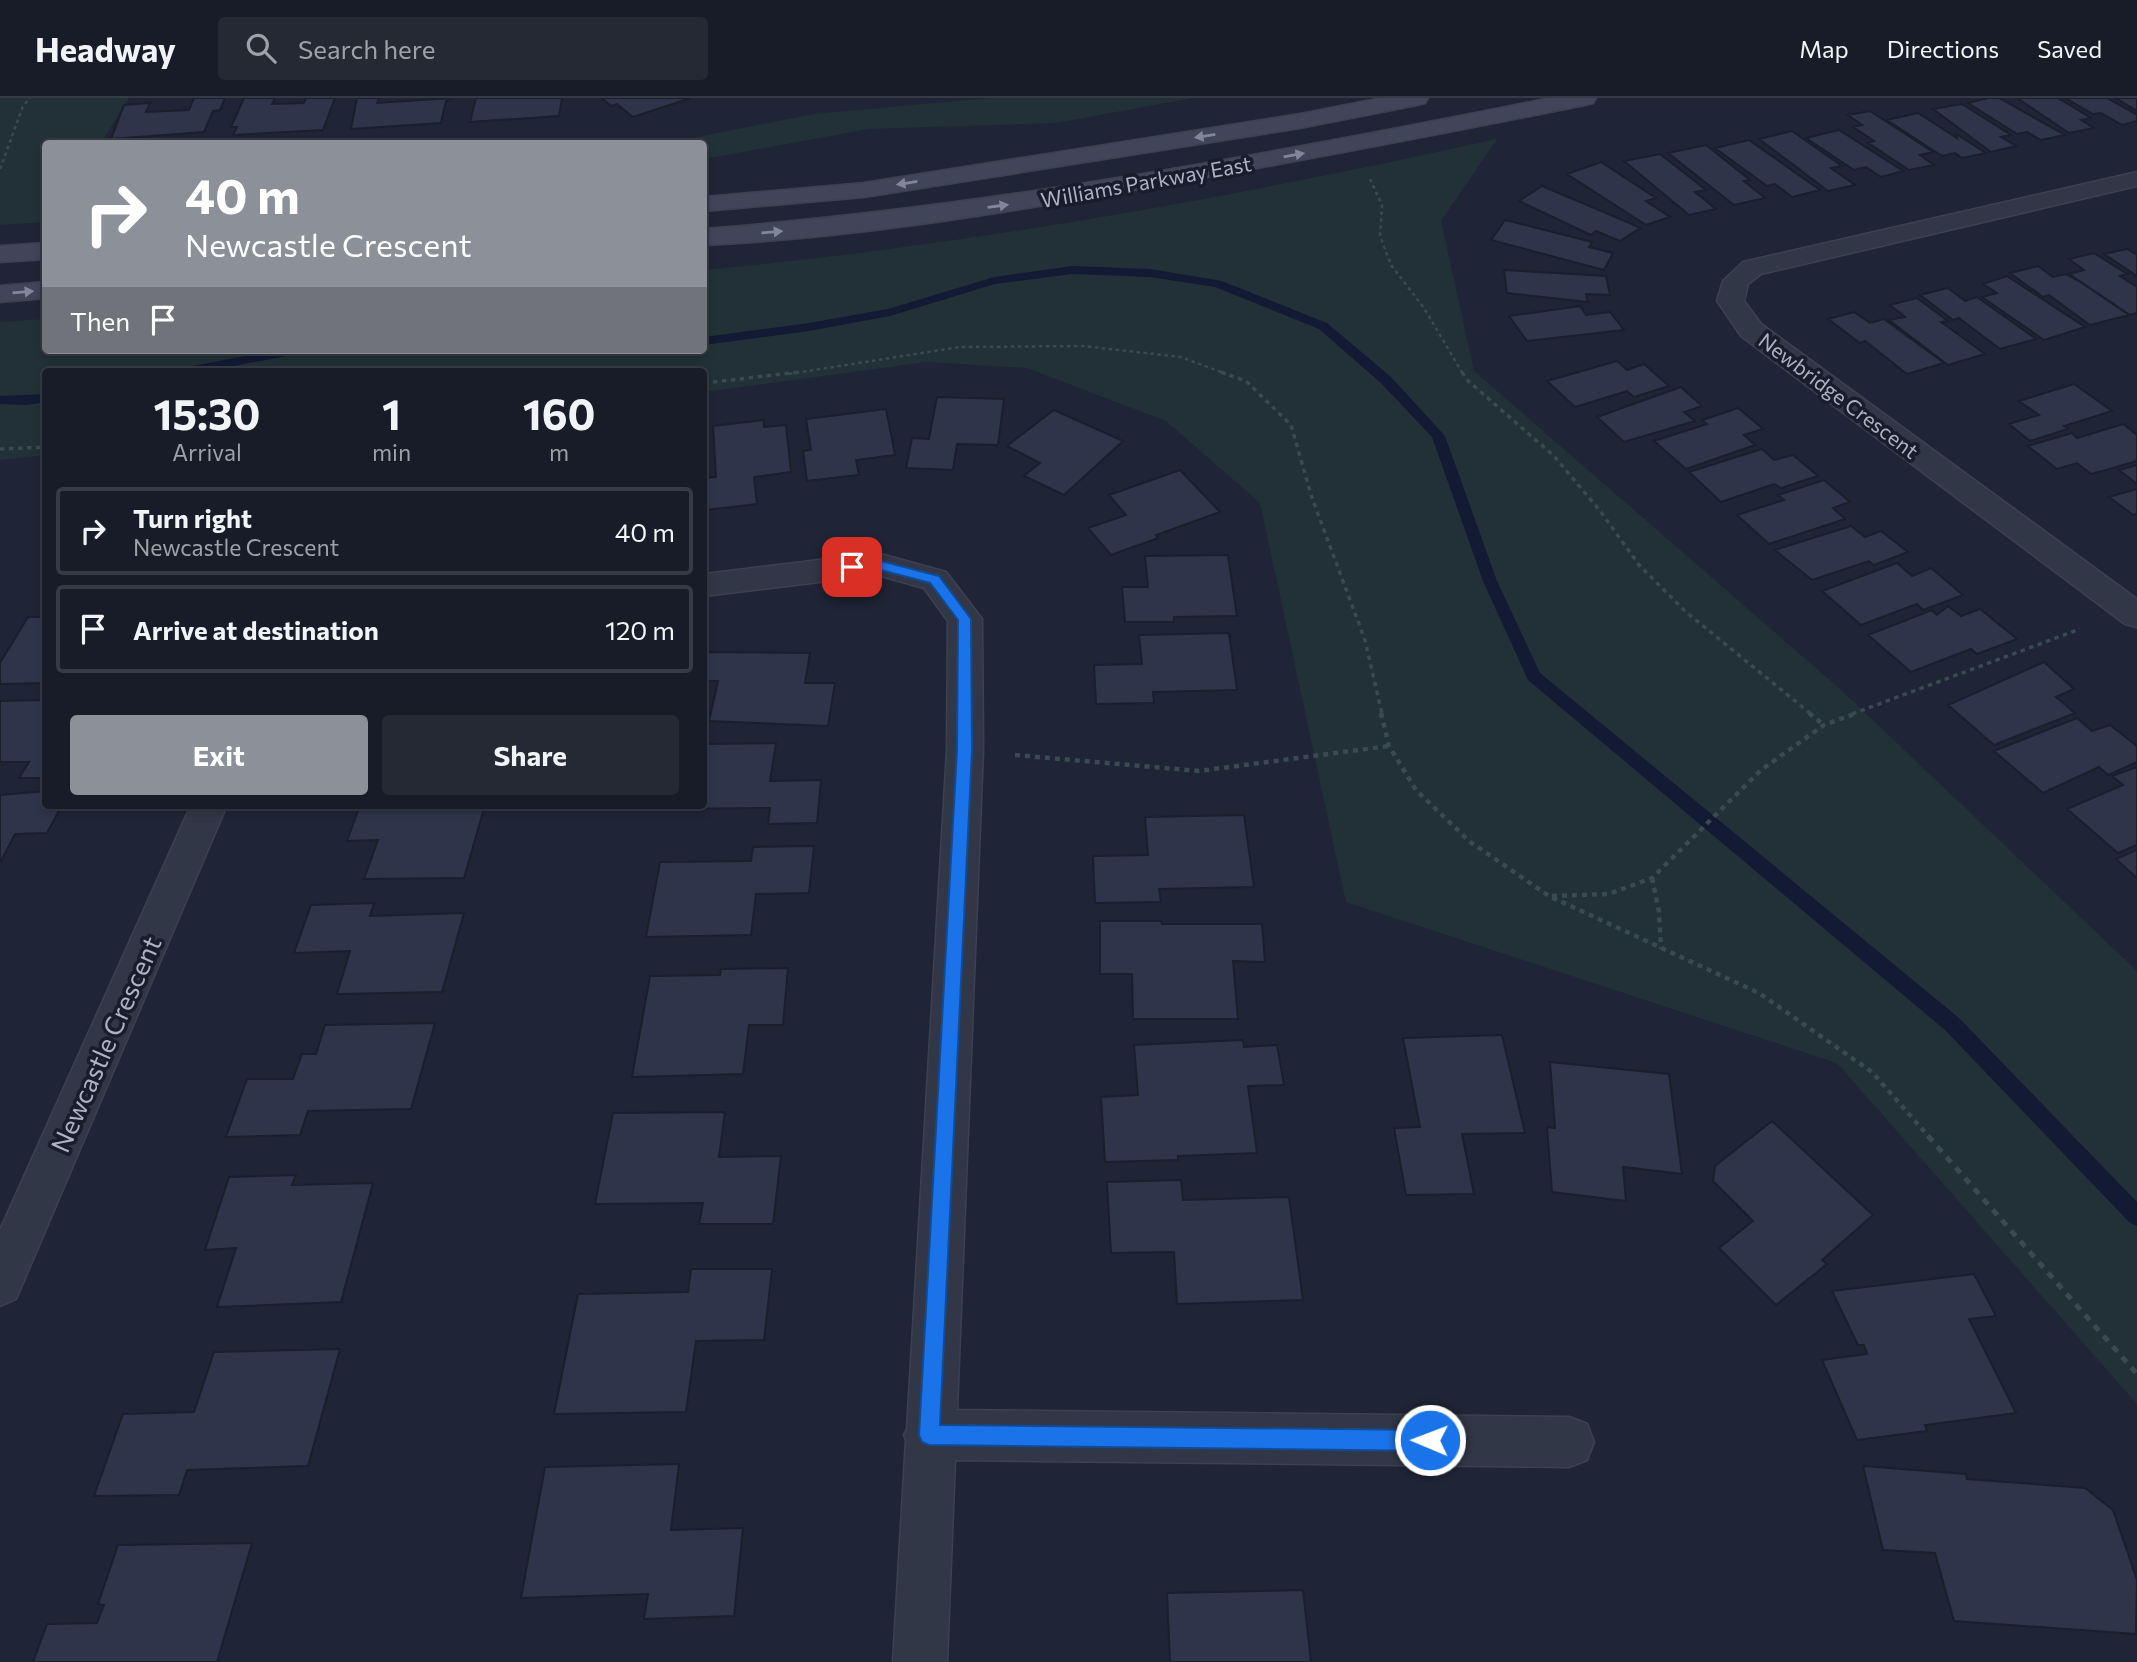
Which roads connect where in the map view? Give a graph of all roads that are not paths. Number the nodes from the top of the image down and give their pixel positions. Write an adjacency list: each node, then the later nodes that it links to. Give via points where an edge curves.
1 (1416, 98): 4 (main road, Williams Parkway East, one-way to 4, via 864,190)
2 (1585, 98): 5 (main road, Williams Parkway East, one-way to 2, via 1004,205 1342,147)
3 (2137, 178): 11 (street, Newbridge Crescent, via 1752,268 1736,281 1730,301 1751,330)
4 (707, 204)
5 (707, 237)
6 (42, 251): 7 (main road)
7 (0, 254)
8 (42, 290): 9 (main road, one-way to 8)
9 (0, 293)
10 (707, 585): 14 (street, via 877,564 935,580 965,619 965,750)
11 (2134, 613)
12 (207, 809): 13 (street, Newcastle Crescent)
13 (0, 1283)
14 (929, 1435): 15 (street); 16 (street)
15 (1569, 1442)
16 (920, 1662)

